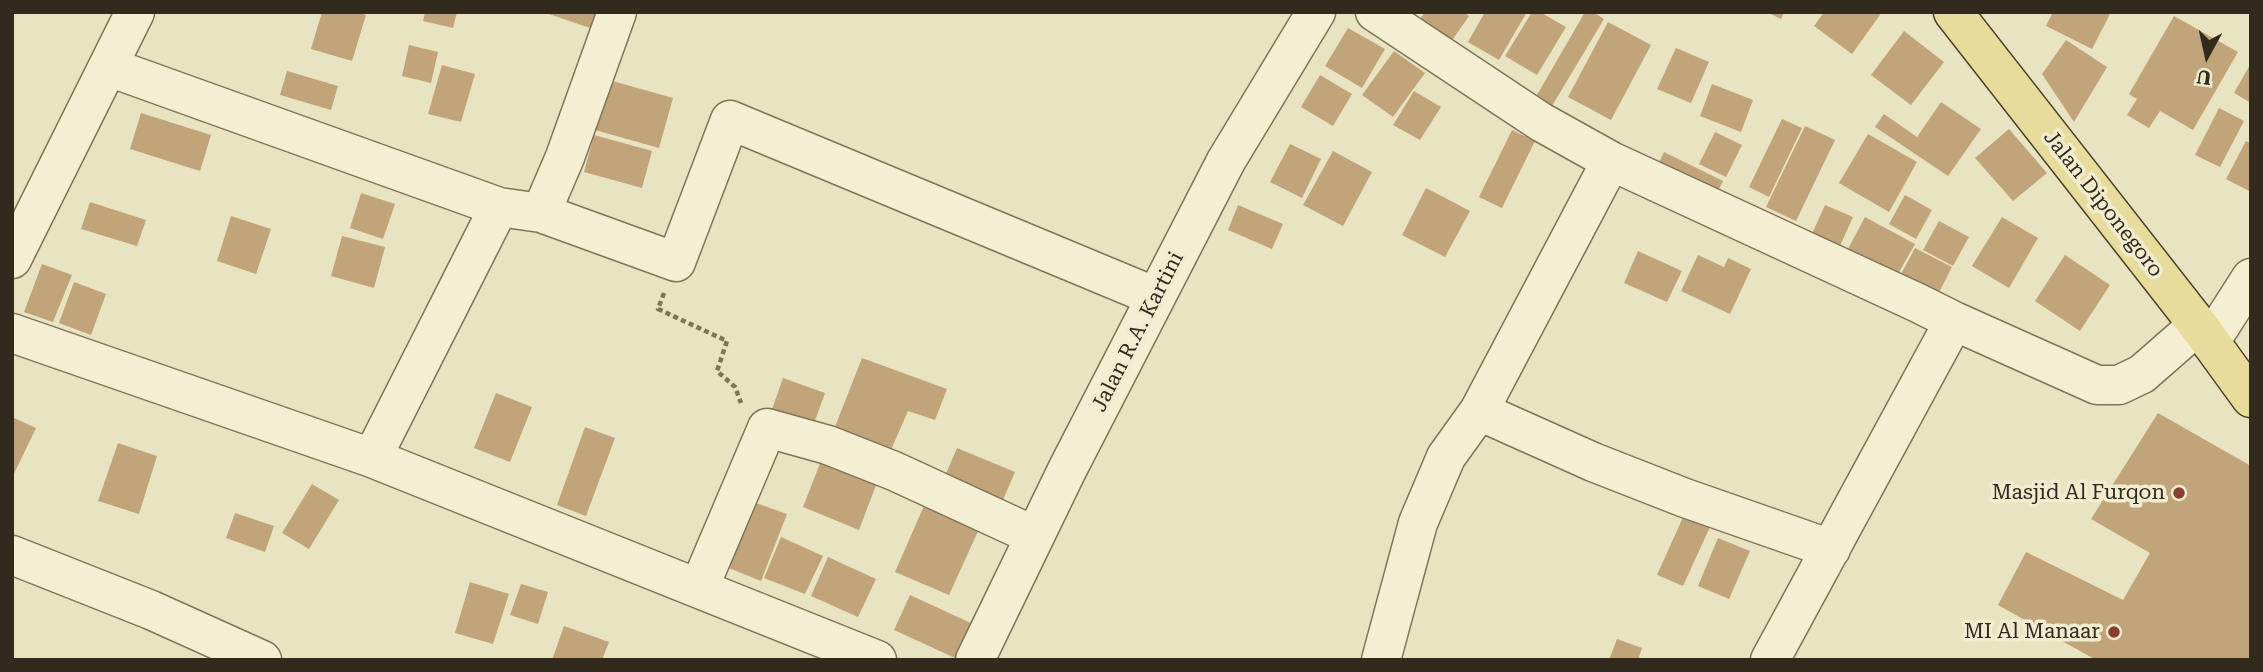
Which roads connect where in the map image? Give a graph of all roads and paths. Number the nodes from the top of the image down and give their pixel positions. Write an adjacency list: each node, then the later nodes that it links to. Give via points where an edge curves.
1 (135, 12): 6 (street)
2 (617, 12): 9 (street)
3 (1316, 12): 13 (street, Jalan R.A. Kartini, via 1226,161)
4 (1375, 12): 7 (street, via 1541,122)
5 (1953, 12): 16 (main road, Jalan Diponegoro)
6 (109, 67): 8 (street); 10 (street)
7 (1611, 161): 14 (street); 18 (street)
8 (499, 207): 9 (street); 20 (street)
9 (541, 213): 11 (street)
10 (12, 258)
11 (676, 262): 13 (street, via 730,120); 19 (path, via 658,309 727,341 717,371 735,387 743,407)
12 (2251, 278): 16 (street)
13 (1156, 297): 21 (street, Jalan R.A. Kartini)
14 (1954, 321): 16 (street, via 2097,385 2119,385); 22 (street)
15 (12, 333): 20 (street)
16 (2204, 334): 17 (main road, Jalan Diponegoro)
17 (2251, 398)
18 (1479, 411): 22 (street, via 1593,462); 28 (street, via 1446,457 1418,523)
19 (767, 428): 21 (street, via 883,467); 24 (street)
20 (372, 458): 24 (street)
21 (1035, 536): 27 (street, Jalan R.A. Kartini)
22 (1830, 549): 29 (street)
23 (12, 555): 25 (street)
24 (699, 589): 26 (street)
25 (262, 660)
26 (877, 660)
27 (975, 660)
28 (1381, 660)
29 (1770, 660)

